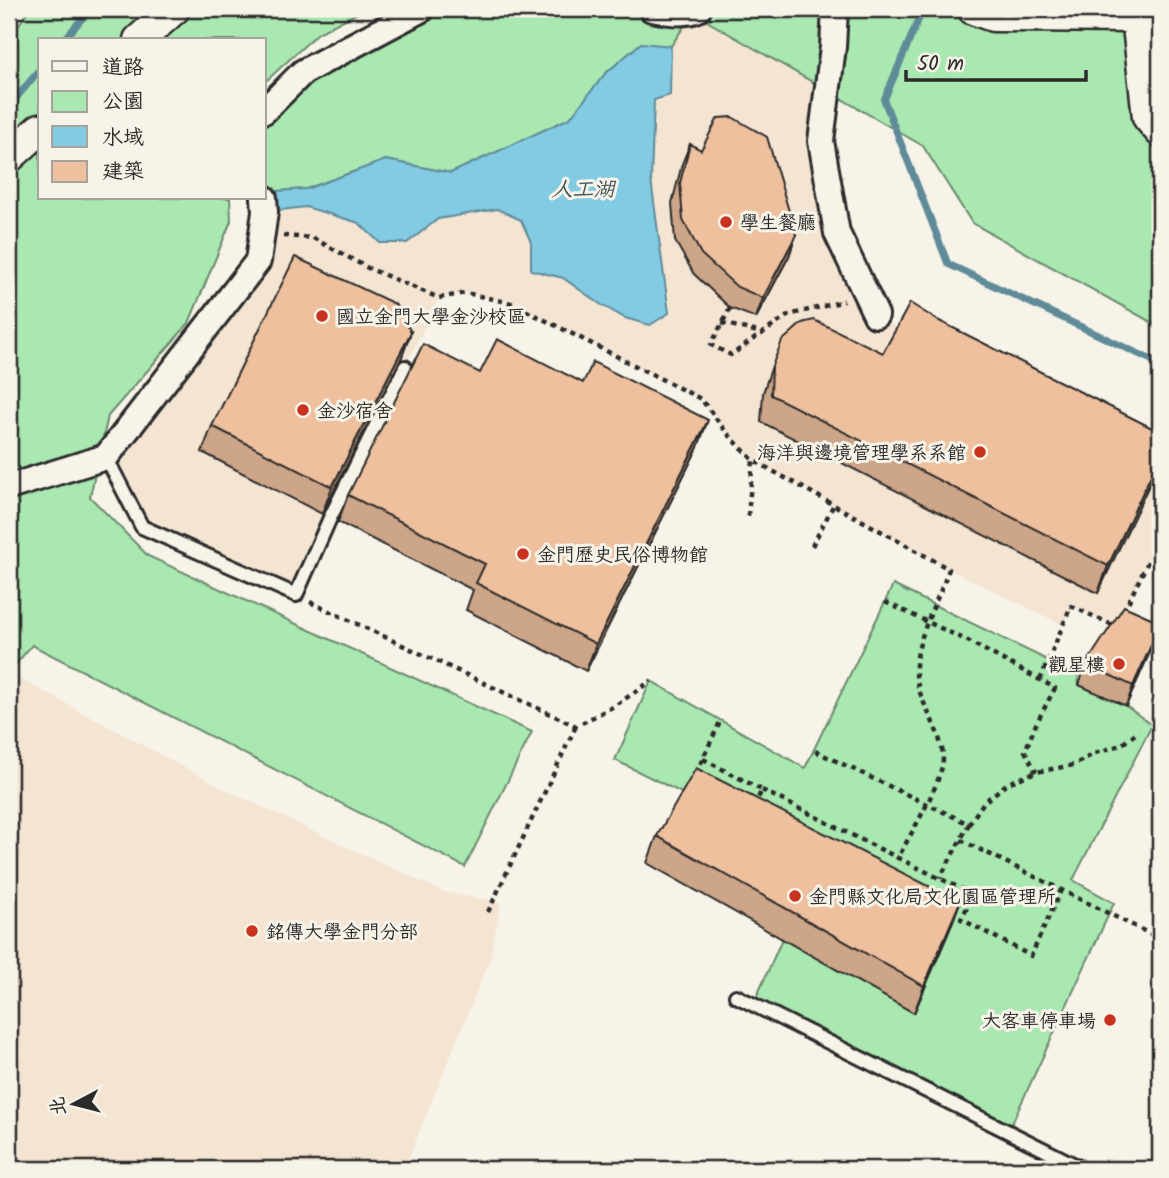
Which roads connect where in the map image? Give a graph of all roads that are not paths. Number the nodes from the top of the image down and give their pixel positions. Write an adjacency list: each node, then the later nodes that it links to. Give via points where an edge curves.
1 (174, 9): 8 (street)
2 (422, 9): 9 (street, via 303,72)
3 (652, 9): 4 (street)
4 (698, 9)
5 (835, 9): 14 (street, via 821,141 837,233)
6 (973, 9): 7 (street, via 993,16)
7 (1135, 13): 11 (street, via 1148,117)
8 (141, 38)
9 (266, 109)
10 (38, 131): 12 (street)
11 (1160, 131)
12 (9, 157)
13 (264, 200): 16 (street, via 258,261)
14 (876, 315)
15 (405, 367): 16 (lane, via 296,595 142,527)
16 (106, 457): 17 (street)
17 (9, 487)
18 (736, 996): 19 (lane)
19 (1083, 1169)

